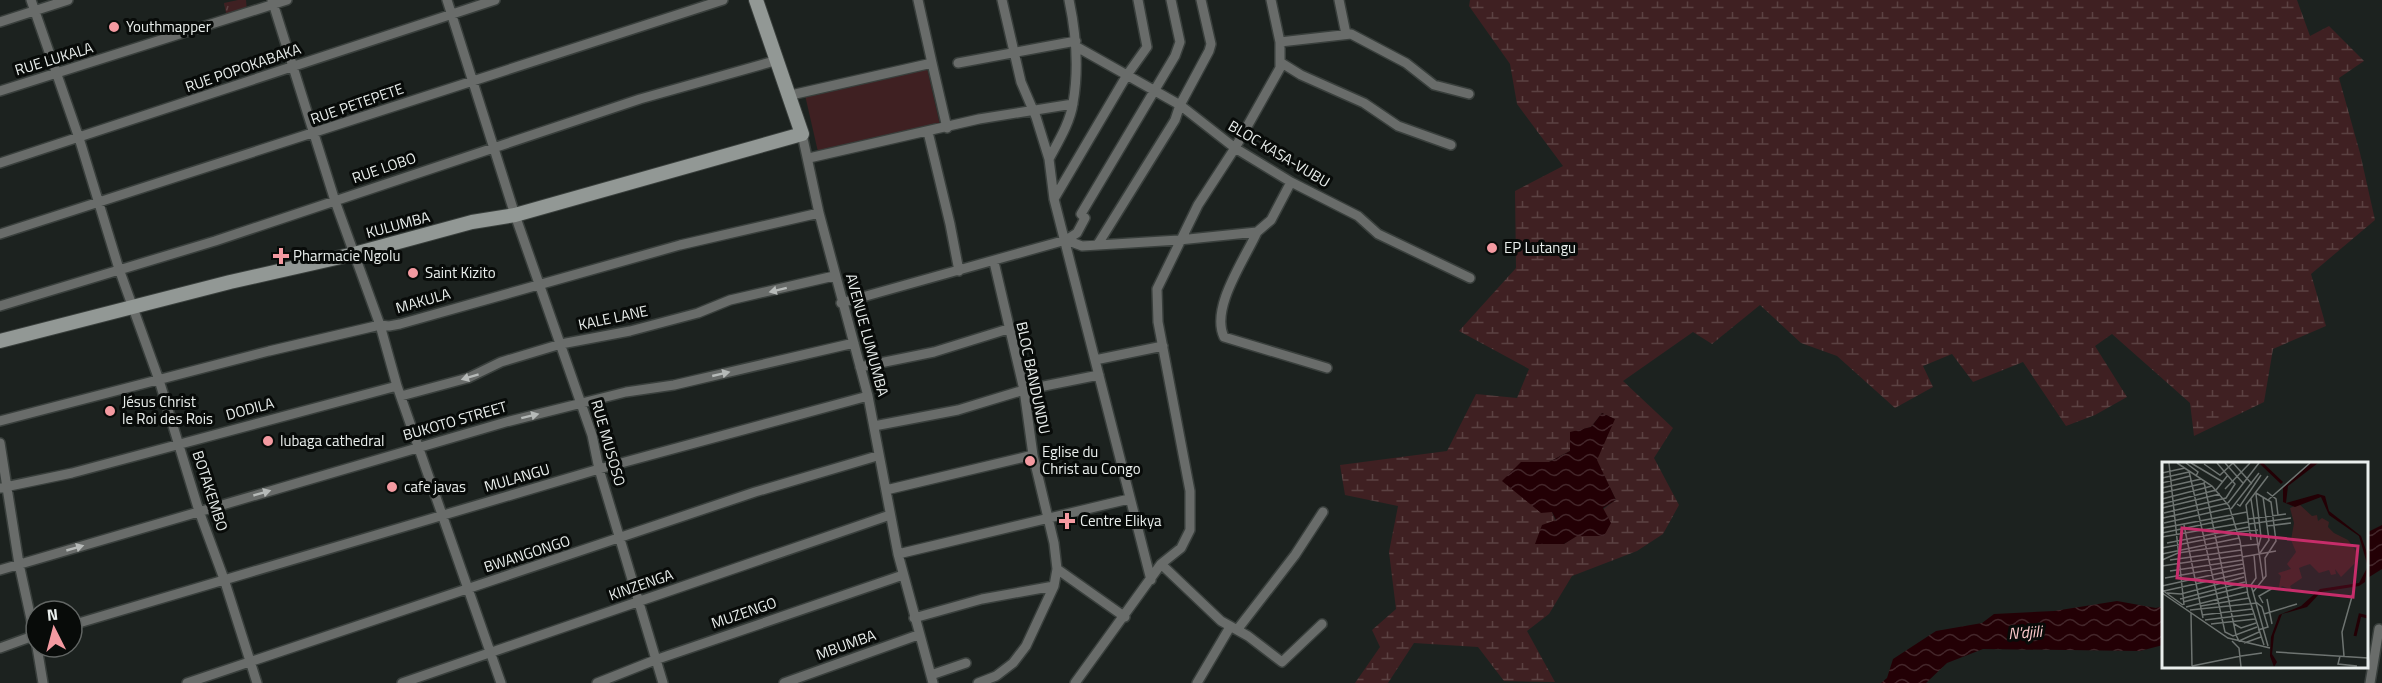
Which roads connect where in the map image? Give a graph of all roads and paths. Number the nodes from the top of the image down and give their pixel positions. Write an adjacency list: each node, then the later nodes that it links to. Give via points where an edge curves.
1 (31, 0): 17 (street, BOTAKEMBO)
2 (68, 0): 17 (street)
3 (287, 0): 16 (street, RUE LUKALA)
4 (447, 0): 18 (street, RUE MUSOSO)
5 (495, 0): 18 (street, RUE POPOKABAKA)
6 (723, 0): 31 (street, RUE PETEPETE)
7 (756, 0): 24 (street, AVENUE LUMUMBA)
8 (918, 0): 26 (street)
9 (1002, 0): 23 (street)
10 (1069, 0): 22 (street)
11 (1137, 0): 30 (street, via 1148,43)
12 (1171, 0): 32 (street, via 1180,42)
13 (1201, 0): 37 (street, via 1211,44)
14 (1271, 0): 21 (street)
15 (1341, 0): 20 (street)
16 (272, 2): 28 (street); 29 (street, RUE LUKALA)
17 (35, 10): 19 (street); 29 (street, BOTAKEMBO)
18 (452, 15): 28 (street, RUE POPOKABAKA); 31 (street, RUE MUSOSO)
19 (0, 22)
20 (1346, 33): 21 (street); 34 (street, via 1406,63 1434,85)
21 (1280, 42): 25 (street)
22 (1076, 44): 23 (street); 30 (street, BLOC KASA-VUBU); 36 (street)
23 (1013, 54): 27 (street); 38 (street)
24 (778, 60): 35 (street, AVENUE LUMUMBA); 45 (street, RUE LOBO)
25 (1280, 62): 44 (street, via 1364,103 1398,126); 46 (street)
26 (932, 63): 35 (street); 39 (street)
27 (958, 63)
28 (293, 68): 41 (street); 43 (street, RUE POPOKABAKA)
29 (56, 74): 33 (street, RUE LUKALA); 43 (street, BOTAKEMBO)
30 (1127, 75): 32 (street, BLOC KASA-VUBU); 51 (street)
31 (474, 80): 41 (street, RUE PETEPETE); 45 (street, RUE MUSOSO)
32 (1154, 90): 37 (street, BLOC KASA-VUBU); 58 (street, via 1081,214 1085,218 1077,233)
33 (0, 91)
34 (1469, 94)
35 (791, 95): 42 (street, AVENUE LUMUMBA)
36 (1073, 104): 38 (street); 48 (street)
37 (1180, 105): 46 (street, BLOC KASA-VUBU); 60 (street, via 1168,132)
38 (1033, 111): 39 (street); 48 (street)
39 (947, 128): 40 (street)
40 (928, 132): 47 (street); 64 (street)
41 (314, 134): 52 (street, RUE PETEPETE); 53 (street)
42 (802, 134): 47 (street, AVENUE LUMUMBA); 55 (street, KULUMBA)
43 (80, 138): 49 (street, RUE POPOKABAKA); 52 (street, BOTAKEMBO)
44 (1451, 145)
45 (493, 147): 53 (street, RUE LOBO); 55 (street, RUE MUSOSO)
46 (1235, 148): 50 (street, BLOC KASA-VUBU); 59 (street)
47 (809, 158): 54 (street, AVENUE LUMUMBA)
48 (1049, 159): 51 (street)
49 (0, 163)
50 (1291, 182): 56 (street, via 1271,220); 66 (street, BLOC KASA-VUBU, via 1358,216 1378,234)
51 (1054, 199): 58 (street)
52 (99, 200): 57 (street, RUE PETEPETE); 63 (street, BOTAKEMBO)
53 (335, 201): 61 (street); 63 (street, RUE LOBO)
54 (819, 213): 65 (street, AVENUE LUMUMBA); 67 (street, MAKULA)
55 (515, 215): 61 (street, KULUMBA, via 472,222); 67 (street, RUE MUSOSO)
56 (1257, 232): 59 (street); 79 (street, via 1228,287 1221,330 1224,337)
57 (0, 234)
58 (1066, 240): 60 (street, via 1082,246); 62 (street); 77 (street)
59 (1179, 240): 60 (street); 76 (street, via 1157,290)
60 (1098, 244)
61 (354, 254): 70 (street, KULUMBA); 71 (street)
62 (994, 262): 64 (street); 72 (street, BLOC BANDUNDU)
63 (119, 269): 69 (street, RUE LOBO); 70 (street, BOTAKEMBO)
64 (959, 271): 68 (street)
65 (834, 276): 68 (street, AVENUE LUMUMBA); 75 (street, KALE LANE, one-way to 75, via 730,300 699,313 630,331)
66 (1470, 278)
67 (540, 283): 71 (street, MAKULA, via 389,327); 75 (street, RUE MUSOSO)
68 (841, 303): 74 (street, AVENUE LUMUMBA)
69 (0, 306)
70 (132, 309): 73 (street, KULUMBA); 81 (street, BOTAKEMBO)
71 (380, 325): 81 (street, MAKULA); 82 (street)
72 (1008, 329): 78 (street, via 907,359); 83 (street, BLOC BANDUNDU)
73 (0, 341)
74 (854, 343): 78 (street, AVENUE LUMUMBA); 86 (street, BUKOTO STREET, one-way to 74)
75 (561, 344): 84 (street, KALE LANE, one-way to 84, via 501,362 468,378); 86 (street, RUE MUSOSO)
76 (1162, 345): 77 (street); 106 (street, via 1190,491 1190,530 1181,548)
77 (1095, 360): 80 (street)
78 (861, 367): 85 (street, AVENUE LUMUMBA)
79 (1327, 368)
80 (1099, 375): 83 (street); 97 (street)
81 (159, 380): 87 (street, MAKULA); 90 (street, BOTAKEMBO)
82 (397, 386): 84 (street); 90 (street, DODILA)
83 (1024, 390): 88 (street, via 958,410); 92 (street, BLOC BANDUNDU)
84 (401, 396): 91 (street)
85 (867, 396): 88 (street, AVENUE LUMUMBA); 94 (street, MULANGU)
86 (581, 403): 91 (street, BUKOTO STREET, one-way to 86); 94 (street, RUE MUSOSO)
87 (0, 421)
88 (874, 426): 93 (street, AVENUE LUMUMBA)
89 (0, 443): 95 (street)
90 (179, 444): 95 (street, DODILA); 98 (street, BOTAKEMBO)
91 (420, 447): 98 (street, BUKOTO STREET, one-way to 91); 101 (street)
92 (1034, 455): 96 (street); 102 (street, BLOC BANDUNDU)
93 (877, 456): 96 (street, AVENUE LUMUMBA); 103 (street, BWANGONGO)
94 (599, 469): 101 (street, MULANGU); 103 (street, RUE MUSOSO)
95 (3, 487): 105 (street)
96 (886, 490): 100 (street, AVENUE LUMUMBA)
97 (1129, 499): 102 (street); 111 (street)
98 (199, 511): 105 (street, BUKOTO STREET, one-way to 98); 110 (street, BOTAKEMBO)
99 (1323, 512): 120 (street, via 1296,555)
100 (890, 515): 104 (street, AVENUE LUMUMBA); 115 (street, KINZENGA)
101 (442, 516): 110 (street, MULANGU); 113 (street)
102 (1049, 517): 104 (street); 107 (street, BLOC BANDUNDU)
103 (621, 538): 113 (street, BWANGONGO); 115 (street, RUE MUSOSO)
104 (898, 554): 109 (street, AVENUE LUMUMBA)
105 (19, 564): 108 (street, BUKOTO STREET); 114 (street)
106 (1161, 564): 111 (street); 120 (street, via 1206,609)
107 (1057, 569): 112 (street, BLOC BANDUNDU); 116 (street)
108 (0, 570)
109 (903, 575): 117 (street, AVENUE LUMUMBA); 127 (street, MUZENGO)
110 (224, 579): 118 (street, MULANGU); 128 (street, BOTAKEMBO)
111 (1151, 580): 116 (street)
112 (1054, 586): 117 (street, via 982,599); 131 (street, BLOC BANDUNDU, via 1026,646)
113 (469, 589): 125 (street); 128 (street, BWANGONGO)
114 (27, 599)
115 (640, 602): 125 (street, KINZENGA); 127 (street, RUE MUSOSO)
116 (1125, 617): 141 (street)
117 (914, 618): 122 (street, AVENUE LUMUMBA)
118 (84, 621)
119 (1322, 624): 120 (street, via 1282,662)
120 (1234, 629): 142 (street)
121 (2379, 629): 143 (street)
122 (918, 635): 130 (street, AVENUE LUMUMBA); 139 (street, MBUMBA)
123 (24, 641): 124 (street)
124 (0, 648)
125 (490, 654): 135 (street, KINZENGA); 136 (street)
126 (39, 659): 132 (street)
127 (655, 660): 137 (street, MUZENGO); 138 (street, RUE MUSOSO)
128 (250, 662): 133 (street, BWANGONGO); 134 (street, BOTAKEMBO)
129 (966, 663): 130 (street)
130 (932, 679)
131 (998, 680): 140 (street, BLOC BANDUNDU)
132 (43, 683)
133 (187, 683)
134 (257, 683)
135 (402, 683)
136 (501, 683)
137 (597, 683)
138 (663, 683)
139 (784, 683)
140 (978, 683)
141 (1075, 683)
142 (1197, 683)
143 (2370, 683)

